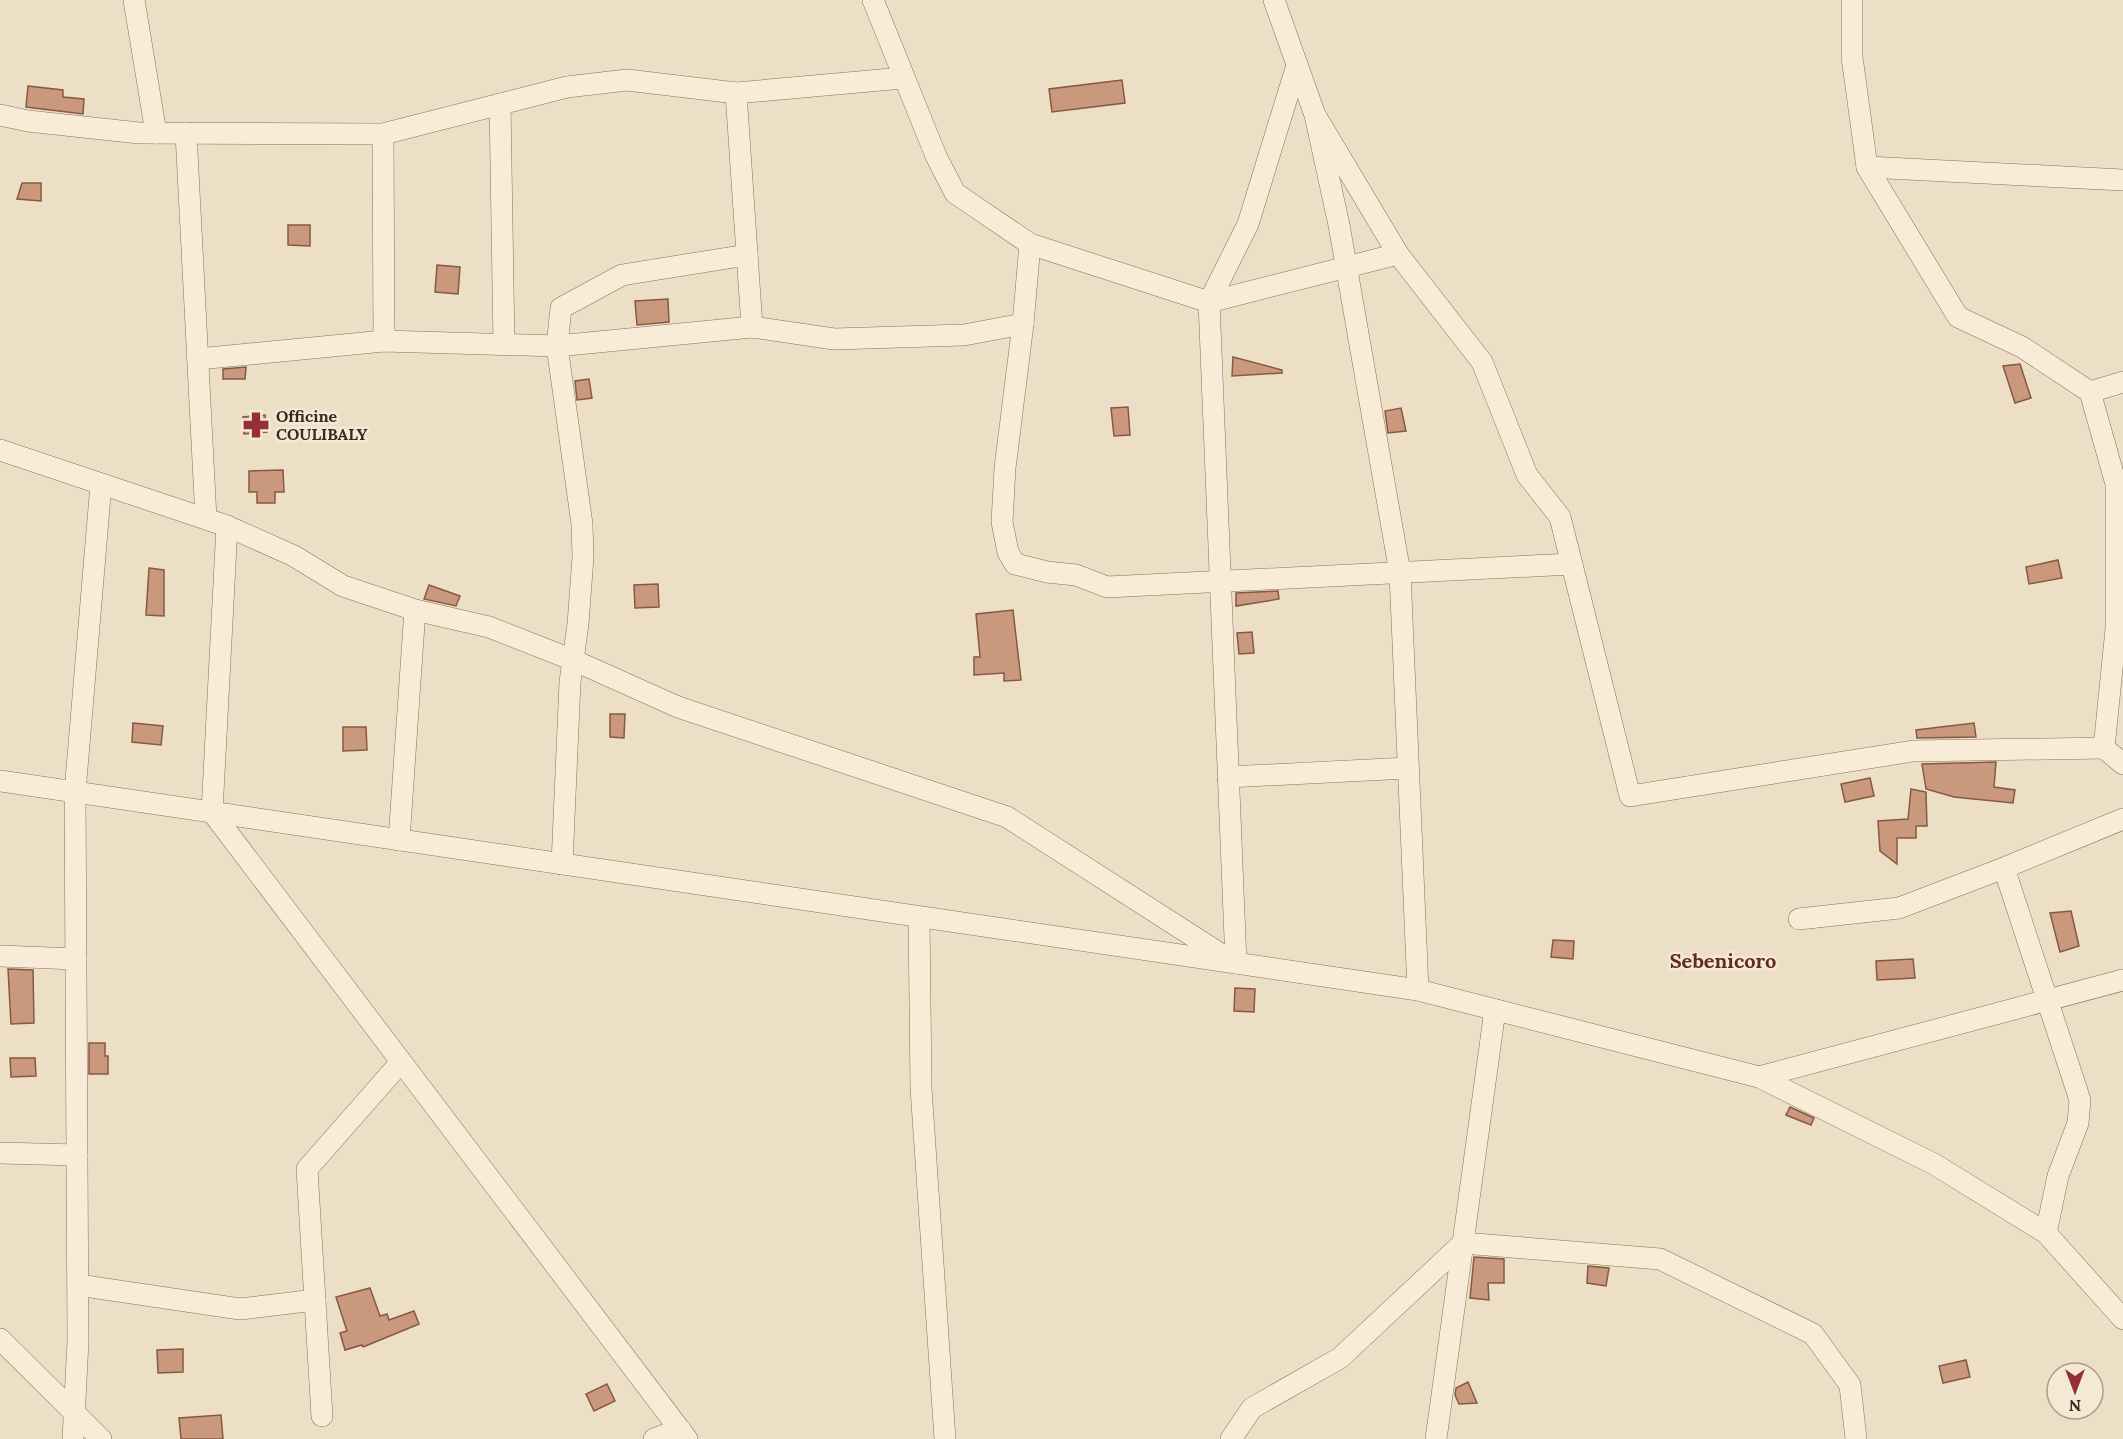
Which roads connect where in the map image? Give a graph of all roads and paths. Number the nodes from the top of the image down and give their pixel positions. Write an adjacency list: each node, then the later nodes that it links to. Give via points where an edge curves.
1 (134, 0): 11 (street)
2 (873, 0): 6 (street)
3 (1274, 0): 5 (street)
4 (1852, 0): 14 (street, via 1852,57)
5 (1298, 65): 10 (street); 20 (street, via 1248,224)
6 (903, 78): 7 (street); 16 (street, via 955,193)
7 (736, 93): 8 (street, via 627,80 567,87); 18 (street)
8 (500, 104): 13 (street); 24 (street)
9 (0, 115): 11 (street)
10 (1315, 115): 17 (street); 19 (street)
11 (156, 134): 12 (street)
12 (186, 134): 13 (street); 26 (street)
13 (383, 134): 23 (street)
14 (1867, 167): 15 (street); 28 (street, via 1958,317 2022,347)
15 (2123, 180)
16 (1030, 244): 20 (street); 21 (street)
17 (1398, 254): 19 (street); 33 (street, via 1482,362 1527,475 1560,517)
18 (747, 255): 22 (street); 25 (street, via 622,275 561,308)
19 (1347, 267): 20 (street); 34 (street)
20 (1209, 302): 35 (street)
21 (1023, 324): 22 (street, via 964,335 834,339); 35 (street, via 1002,522 1008,552 1015,564 1076,574 1107,587)
22 (752, 327): 25 (street)
23 (384, 341): 24 (street); 26 (street)
24 (504, 345): 25 (street)
25 (557, 346): 37 (street, via 582,524 582,591)
26 (198, 359): 31 (street)
27 (2123, 382): 28 (street)
28 (2090, 392): 38 (street, via 2116,484 2116,629)
29 (0, 450): 30 (street)
30 (101, 484): 31 (street); 43 (street)
31 (206, 519): 32 (street)
32 (227, 526): 36 (street, via 294,556 343,586); 44 (street)
33 (1572, 564): 34 (street); 38 (street, via 1630,796 1913,751)
34 (1400, 573): 35 (street); 40 (street)
35 (1219, 582): 41 (street)
36 (415, 610): 37 (street, via 489,627); 46 (street)
37 (573, 660): 47 (street); 53 (street, via 678,707 1007,817)
38 (2104, 748): 39 (street)
39 (2123, 764)
40 (1408, 768): 41 (street); 55 (street)
41 (1228, 777): 53 (street)
42 (0, 781): 43 (street)
43 (75, 792): 44 (street); 52 (street)
44 (212, 812): 46 (street); 58 (street)
45 (2123, 819): 48 (street)
46 (399, 840): 47 (street)
47 (562, 864): 49 (street)
48 (2004, 868): 50 (street, via 1899,908); 56 (street)
49 (919, 917): 53 (street); 74 (street, via 921,1088)
50 (1799, 919)
51 (0, 956): 52 (street)
52 (76, 959): 61 (street)
53 (1236, 963): 55 (street)
54 (2123, 980): 56 (street)
55 (1418, 990): 57 (street)
56 (2048, 1000): 59 (street); 62 (street, via 2080,1100 2079,1123 2058,1176)
57 (1495, 1010): 59 (street); 63 (street)
58 (401, 1062): 65 (street, via 307,1169); 70 (street)
59 (1759, 1077): 62 (street, via 1934,1164)
60 (0, 1153): 61 (street)
61 (77, 1155): 64 (street)
62 (2046, 1233): 66 (street)
63 (1463, 1243): 75 (street, via 1340,1358 1252,1408); 76 (street); 77 (street, via 1660,1259 1813,1334 1850,1385)
64 (78, 1285): 65 (street, via 240,1309); 68 (street)
65 (315, 1300): 69 (street)
66 (2123, 1319)
67 (0, 1339): 68 (street)
68 (75, 1413): 71 (street); 72 (street)
69 (322, 1416)
70 (683, 1434): 73 (street)
71 (73, 1439)
72 (100, 1439)
73 (654, 1439)
74 (945, 1439)
75 (1231, 1439)
76 (1436, 1439)
77 (1856, 1439)

